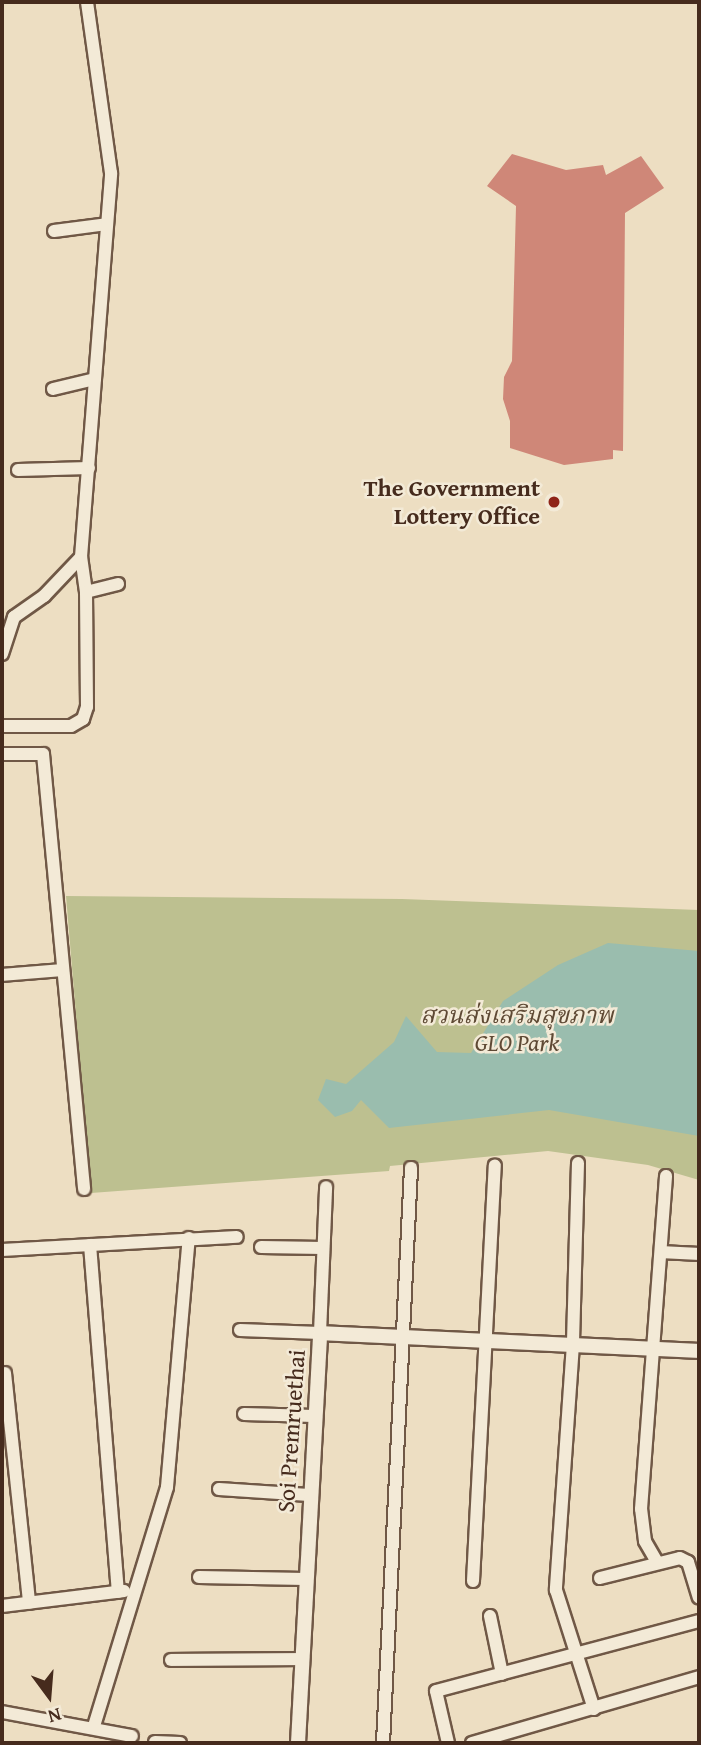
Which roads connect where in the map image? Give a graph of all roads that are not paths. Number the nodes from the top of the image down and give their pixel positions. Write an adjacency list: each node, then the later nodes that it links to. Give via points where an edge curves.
1 (87, 2): 2 (street, via 109,144)
2 (107, 224): 3 (street); 4 (street)
3 (54, 231)
4 (95, 379): 5 (street); 6 (street)
5 (53, 389)
6 (89, 468): 7 (street); 8 (street)
7 (18, 470)
8 (81, 557): 10 (street); 11 (street, via 44,596 14,617)
9 (118, 584): 10 (street)
10 (86, 592): 12 (street, via 88,707 83,719 71,726)
11 (2, 654)
12 (2, 726)
13 (2, 754): 14 (street, via 43,754)
14 (63, 970): 15 (street); 21 (street)
15 (2, 975)
16 (578, 1163): 34 (street)
17 (495, 1166): 33 (street)
18 (411, 1168): 32 (street)
19 (666, 1176): 28 (street)
20 (326, 1187): 26 (street)
21 (83, 1189)
22 (237, 1237): 23 (street)
23 (189, 1238): 24 (street); 47 (street, via 167,1488)
24 (90, 1245): 27 (street); 48 (street)
25 (261, 1247): 26 (street)
26 (323, 1248): 31 (street)
27 (2, 1250)
28 (661, 1252): 29 (street); 35 (street)
29 (699, 1254)
30 (240, 1330): 31 (street)
31 (320, 1333): 32 (street, Soi Premruethai); 39 (street, Soi Premruethai)
32 (403, 1336): 33 (street, Soi Premruethai); 66 (street)
33 (488, 1339): 34 (street, Soi Premruethai); 46 (street)
34 (573, 1345): 35 (street, Soi Premruethai); 54 (street, via 556,1590)
35 (654, 1349): 36 (street, Soi Premruethai); 42 (street, via 641,1509 645,1541)
36 (699, 1351)
37 (5, 1373): 50 (street)
38 (244, 1414): 39 (street)
39 (314, 1416): 41 (street, Soi Premruethai)
40 (219, 1489): 41 (street)
41 (309, 1495): 45 (street, Soi Premruethai)
42 (657, 1562): 44 (street); 49 (street, via 680,1558 688,1562)
43 (198, 1577): 45 (street)
44 (600, 1578)
45 (305, 1580): 55 (street, Soi Premruethai)
46 (473, 1581)
47 (135, 1590): 48 (street); 61 (street)
48 (117, 1592): 50 (street)
49 (699, 1597)
50 (29, 1603): 51 (street)
51 (2, 1606)
52 (490, 1616): 57 (street)
53 (699, 1620): 54 (street)
54 (580, 1654): 57 (street); 59 (street)
55 (302, 1659): 56 (street); 65 (street, Soi Premruethai)
56 (171, 1660)
57 (502, 1674): 67 (street, via 436,1691)
58 (699, 1676): 59 (street)
59 (594, 1709): 68 (street)
60 (2, 1712): 61 (street)
61 (94, 1726): 62 (street)
62 (132, 1736)
63 (155, 1742): 64 (street)
64 (180, 1743)
65 (298, 1743)
66 (383, 1743)
67 (448, 1743)
68 (472, 1743)

